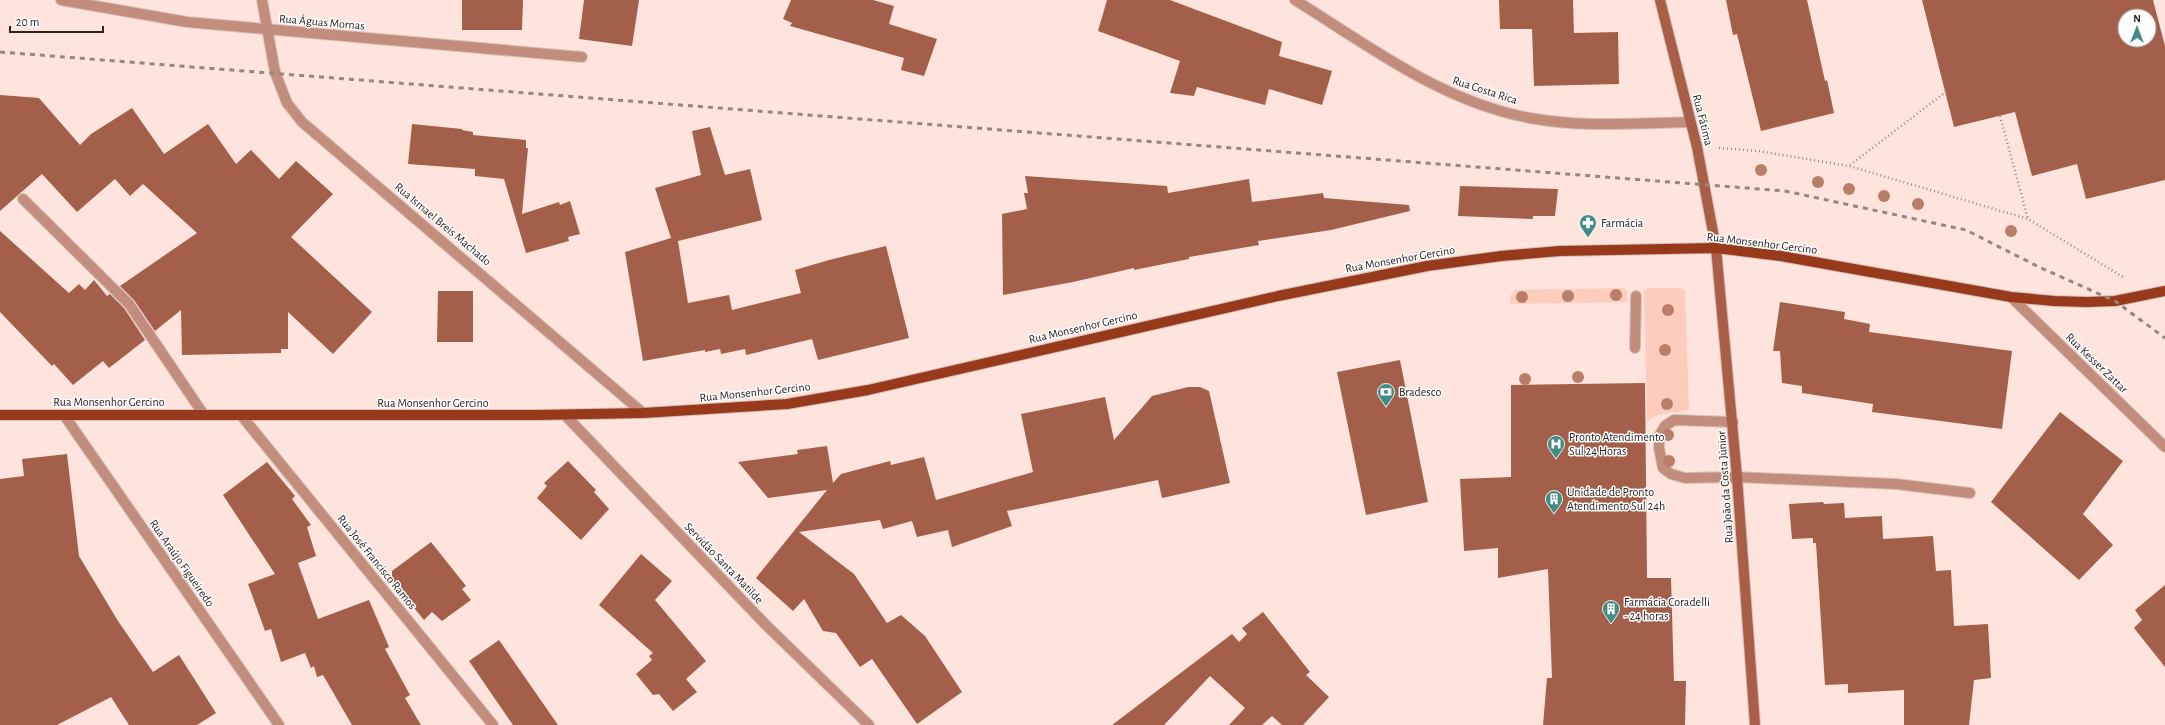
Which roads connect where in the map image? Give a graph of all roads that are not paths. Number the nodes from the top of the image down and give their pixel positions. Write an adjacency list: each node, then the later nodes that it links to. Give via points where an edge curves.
1 (60, 0): 5 (street, Rua Águas Mornas, via 187,22)
2 (262, 0): 5 (street, Rua Ismael Breis Machado)
3 (1295, 0): 7 (street, Rua Costa Rica, via 1438,88 1484,106 1529,118 1575,124)
4 (1660, 0): 7 (main road, Rua Fátima)
5 (266, 30): 6 (street, Rua Águas Mornas); 14 (street, Rua Ismael Breis Machado, via 275,72 287,103 302,122)
6 (582, 57)
7 (1690, 122): 9 (main road, Rua Fátima)
8 (23, 199): 18 (street, via 129,304)
9 (1716, 248): 12 (main road, Rua Monsenhor Gercino, via 1781,256); 14 (main road, Rua Monsenhor Gercino, via 1560,251 1427,266 1278,296 861,391 787,404); 20 (main road, Rua João da Costa Júnior)
10 (2165, 291): 12 (main road, Rua Monsenhor Gercino, via 2115,301 2087,302)
11 (1636, 296): 13 (street)
12 (2011, 297): 21 (street, Rua Kesser Zattar)
13 (1635, 348)
14 (643, 413): 15 (main road, Rua Monsenhor Gercino)
15 (565, 415): 19 (main road, Rua Monsenhor Gercino); 26 (street, Servidão Santa Matilde, via 766,625)
16 (0, 416): 17 (main road, Rua Monsenhor Gercino)
17 (64, 416): 18 (main road, Rua Monsenhor Gercino); 24 (street, Rua Araújo Figueiredo)
18 (204, 416): 19 (main road, Rua Monsenhor Gercino)
19 (241, 416): 25 (street, Rua José Francisco Ramos)
20 (1733, 422): 22 (main road, Rua João da Costa Júnior); 22 (street, via 1674,420 1665,426 1659,436 1659,448 1663,468 1671,474 1685,478)
21 (2165, 447)
22 (1737, 477): 23 (street, via 1896,484); 27 (main road, Rua João da Costa Júnior)
23 (1970, 493)
24 (279, 725)
25 (493, 725)
26 (869, 725)
27 (1756, 725)

